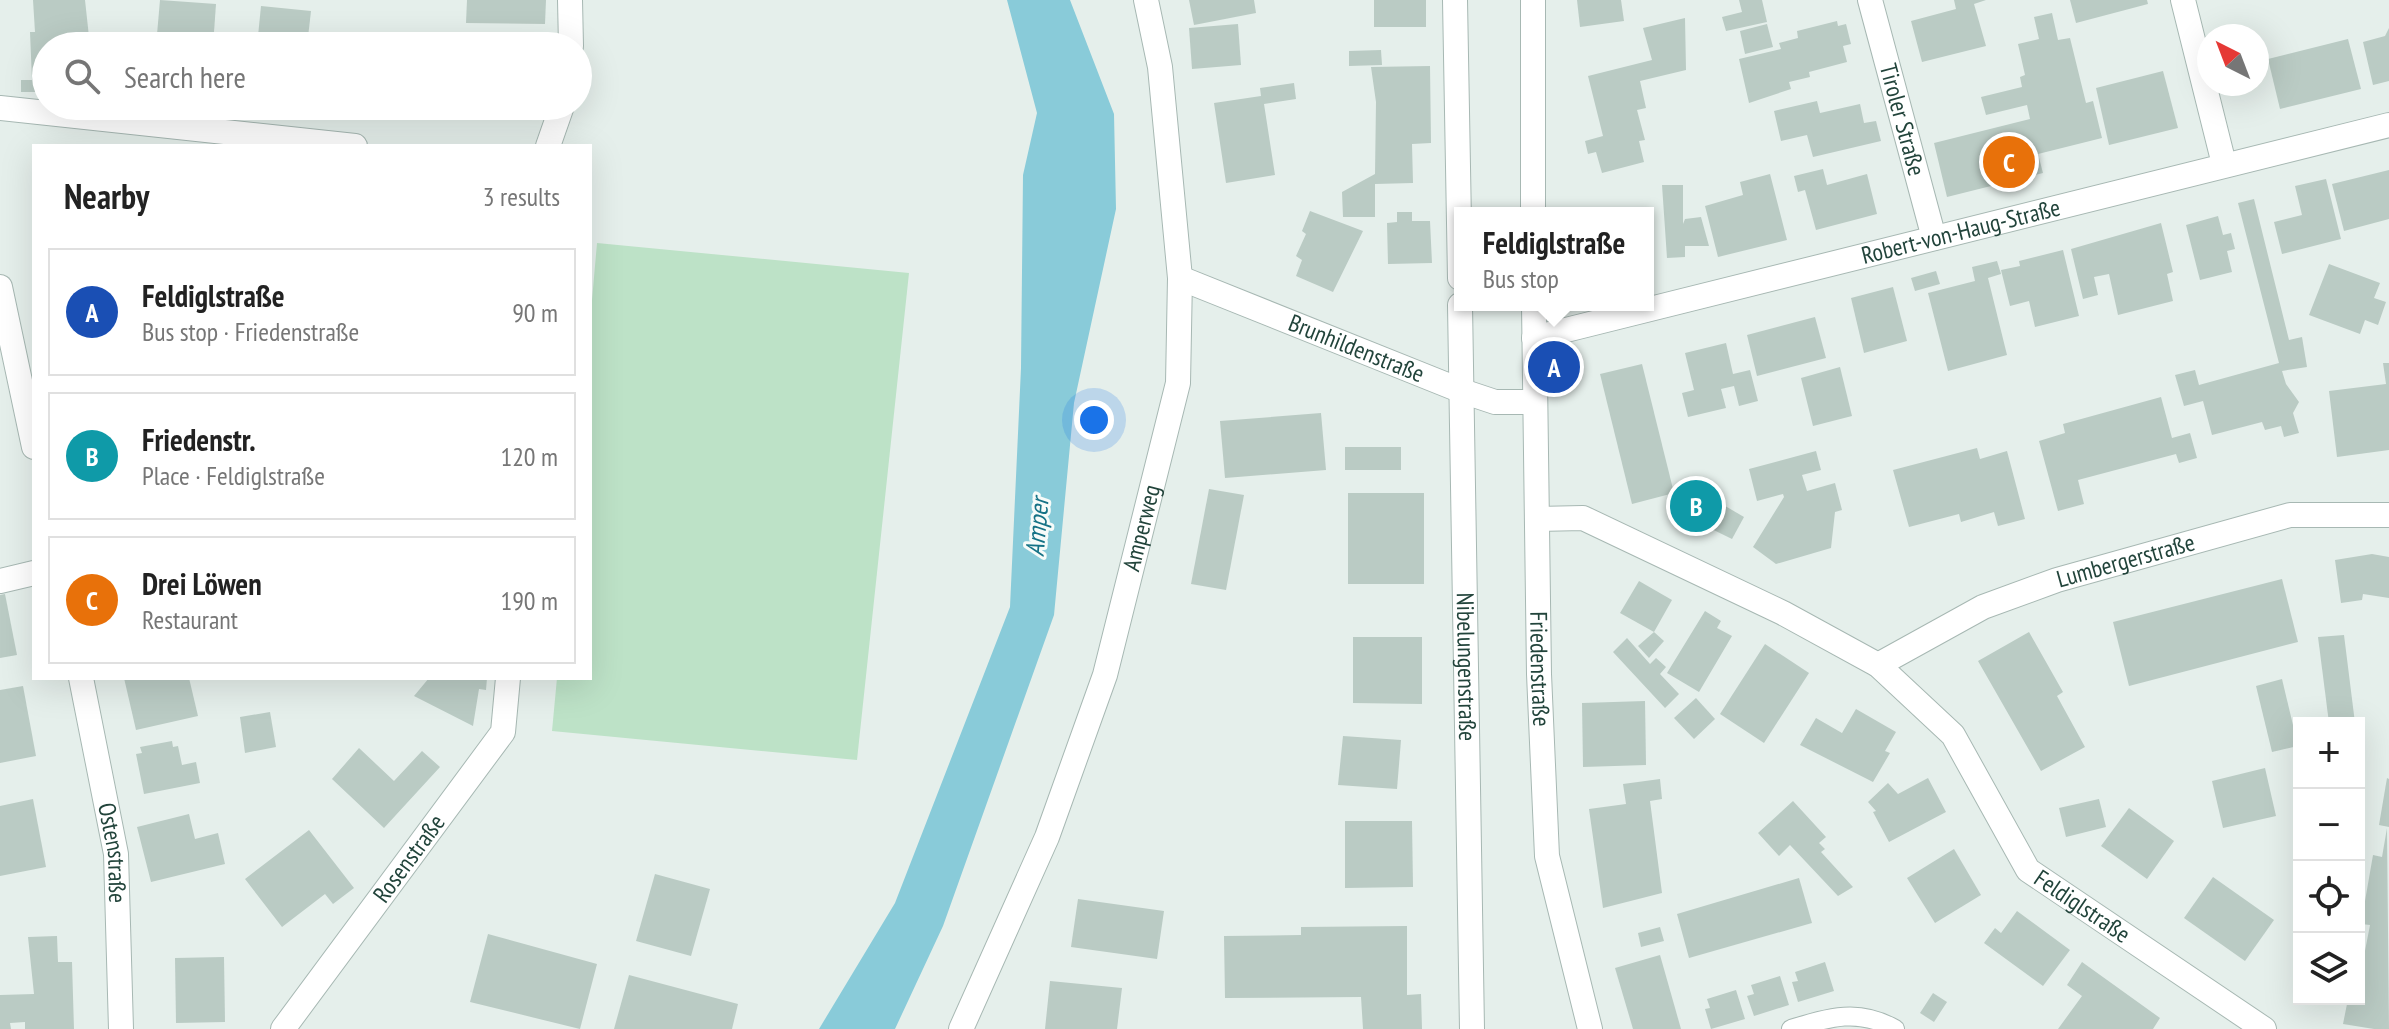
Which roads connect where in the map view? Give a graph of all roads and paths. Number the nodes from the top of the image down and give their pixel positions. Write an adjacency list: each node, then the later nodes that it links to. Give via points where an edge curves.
1 (570, 0): 7 (street)
2 (1146, 0): 19 (street, Amperweg, via 1160,67)
3 (1455, 0): 16 (street)
4 (1533, 0): 17 (street)
5 (1870, 0): 18 (street, Tiroler Straße)
6 (2183, 0): 15 (street)
7 (571, 32)
8 (0, 108): 9 (street)
9 (32, 111)
10 (112, 120): 13 (street)
11 (557, 120): 14 (street)
12 (2389, 125): 15 (street, Robert-von-Haug-Straße)
13 (336, 144)
14 (549, 144)
15 (2224, 164): 18 (street, Robert-von-Haug-Straße)
16 (1459, 207)
17 (1533, 207)
18 (1934, 238): 21 (street, Robert-von-Haug-Straße)
19 (1180, 278): 26 (street, Brunhildenstraße); 38 (street, Amperweg, via 1178,383 1105,675 1047,837)
20 (0, 287): 28 (street)
21 (1654, 308)
22 (1460, 311): 26 (street, Nibelungenstraße)
23 (1534, 311): 25 (street, Friedenstraße)
24 (1642, 311): 25 (street, Robert-von-Haug-Straße)
25 (1534, 338): 27 (street, Friedenstraße)
26 (1462, 391): 27 (street, Brunhildenstraße, via 1495,402); 39 (street, Nibelungenstraße)
27 (1535, 402): 30 (street, Friedenstraße)
28 (32, 438)
29 (2389, 515): 33 (street, Lumbergerstraße, via 2290,515 2057,580 1983,607)
30 (1537, 519): 33 (street, Feldiglstraße, via 1583,518 1783,613); 40 (street, Friedenstraße, via 1547,856)
31 (32, 573): 32 (street)
32 (0, 581)
33 (1878, 665): 43 (street, Feldiglstraße, via 1953,735 2028,870)
34 (81, 680): 36 (street, Ostenstraße, via 116,854)
35 (508, 680): 37 (street, Rosenstraße, via 503,732)
36 (121, 1029)
37 (283, 1029)
38 (961, 1029)
39 (1472, 1029)
40 (1590, 1029)
41 (1791, 1029): 42 (lane, via 1859,1015)
42 (1895, 1029)
43 (2264, 1029)

